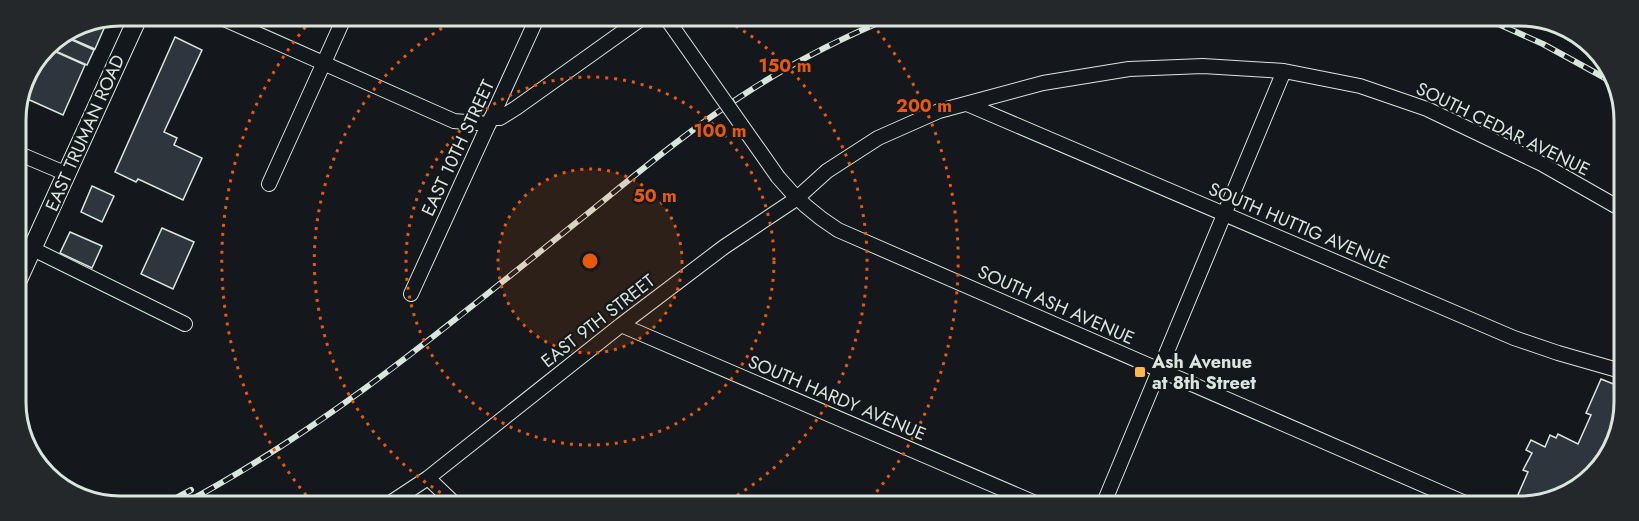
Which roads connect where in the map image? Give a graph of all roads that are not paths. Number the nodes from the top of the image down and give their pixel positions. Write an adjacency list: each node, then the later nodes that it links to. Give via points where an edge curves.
1 (134, 25): 12 (main road, EAST TRUMAN ROAD)
2 (238, 25): 7 (street)
3 (341, 25): 7 (street)
4 (534, 25): 10 (street, EAST 10TH STREET)
5 (632, 25): 10 (street, via 516,108)
6 (671, 25): 14 (street, bridge)
7 (323, 63): 10 (street, via 454,121); 13 (street)
8 (1284, 71): 9 (street, SOUTH CEDAR AVENUE, via 1203,66 1129,69 1043,83); 15 (street, SOUTH CEDAR AVENUE, via 1360,86 1427,109 1542,164); 16 (street)
9 (967, 104): 14 (street, SOUTH CEDAR AVENUE, via 939,111 878,138 827,171); 16 (street, SOUTH HUTTIG AVENUE)
10 (490, 121): 19 (street, EAST 10TH STREET)
11 (26, 157): 12 (street)
12 (67, 174): 17 (main road, EAST TRUMAN ROAD)
13 (269, 184)
14 (796, 199): 21 (street, EAST 9TH STREET, via 724,246); 23 (street, SOUTH ASH AVENUE, via 838,230)
15 (1614, 204)
16 (1225, 213): 22 (street, SOUTH HUTTIG AVENUE, via 1514,338); 23 (street)
17 (33, 249): 18 (main road, EAST TRUMAN ROAD); 20 (street)
18 (26, 263)
19 (411, 294)
20 (185, 324)
21 (621, 325): 24 (street, EAST 9TH STREET); 25 (street, SOUTH HARDY AVENUE)
22 (1614, 369)
23 (1160, 370): 26 (street); 27 (street, SOUTH ASH AVENUE)
24 (428, 478): 28 (street); 29 (street)
25 (1018, 495)
26 (1107, 495)
27 (1447, 495)
28 (401, 496)
29 (446, 496)

